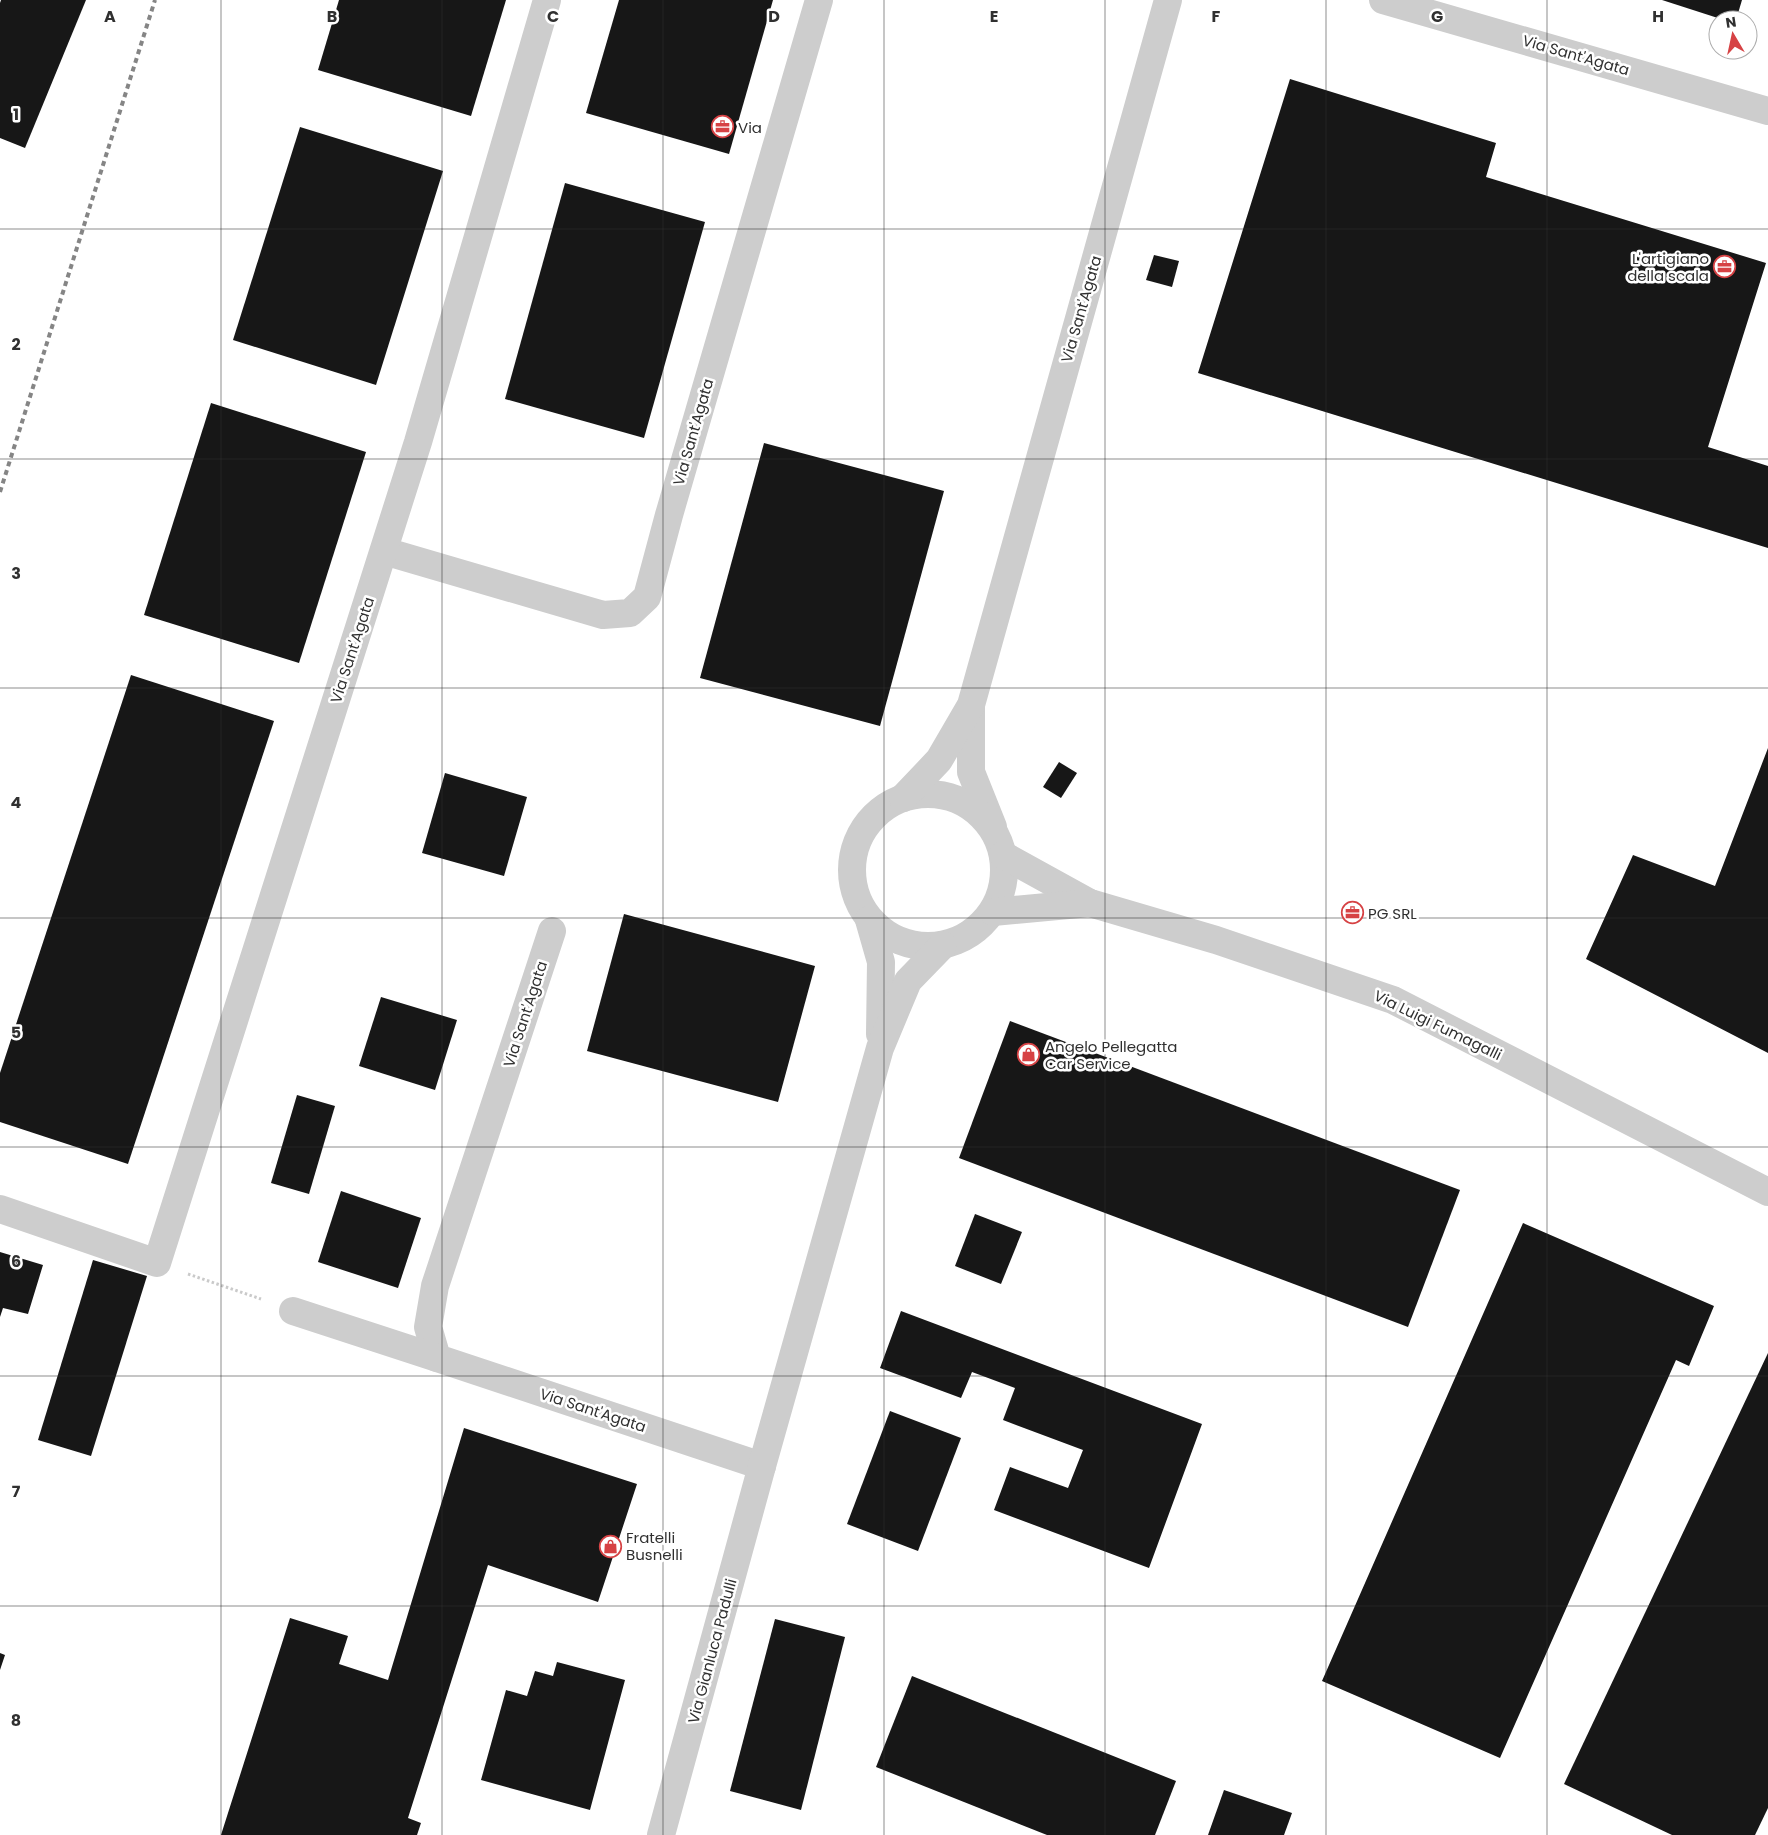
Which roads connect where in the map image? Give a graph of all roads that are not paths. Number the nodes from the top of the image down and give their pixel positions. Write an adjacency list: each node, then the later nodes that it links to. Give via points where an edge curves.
1 (547, 0): 6 (street, Via Sant'Agata)
2 (818, 0): 6 (street, Via Sant'Agata, via 647,597 630,613 602,615)
3 (1168, 0): 7 (street, Via Sant'Agata)
4 (1383, 0): 5 (street, Via Sant'Agata)
5 (1768, 111)
6 (384, 551): 17 (street, Via Sant'Agata, via 157,1264)
7 (971, 705): 8 (street, Via Sant'Agata, via 939,760); 9 (street, Via Sant'Agata, via 971,772)
8 (903, 798): 9 (street, via 921,794 948,796 982,815); 12 (street, via 875,815 859,836 851,875 858,900)
9 (1000, 846): 10 (street, Via Luigi Fumagalli); 11 (street, via 1005,869 1001,894)
10 (1090, 903): 11 (street, Via Luigi Fumagalli); 16 (street, Via Luigi Fumagalli, via 1216,940 1392,1000)
11 (993, 912): 14 (street, via 968,936)
12 (869, 920): 14 (street, via 900,942 927,947); 15 (street, via 881,962)
13 (552, 931): 19 (street, Via Sant'Agata, via 435,1286 428,1327)
14 (943, 945): 15 (street, via 908,981)
15 (880, 1048): 20 (street)
16 (1768, 1192)
17 (0, 1209)
18 (294, 1311): 19 (street)
19 (437, 1358): 20 (street, Via Sant'Agata)
20 (762, 1466): 21 (street, Via Gianluca Padulli)
21 (661, 1835)

